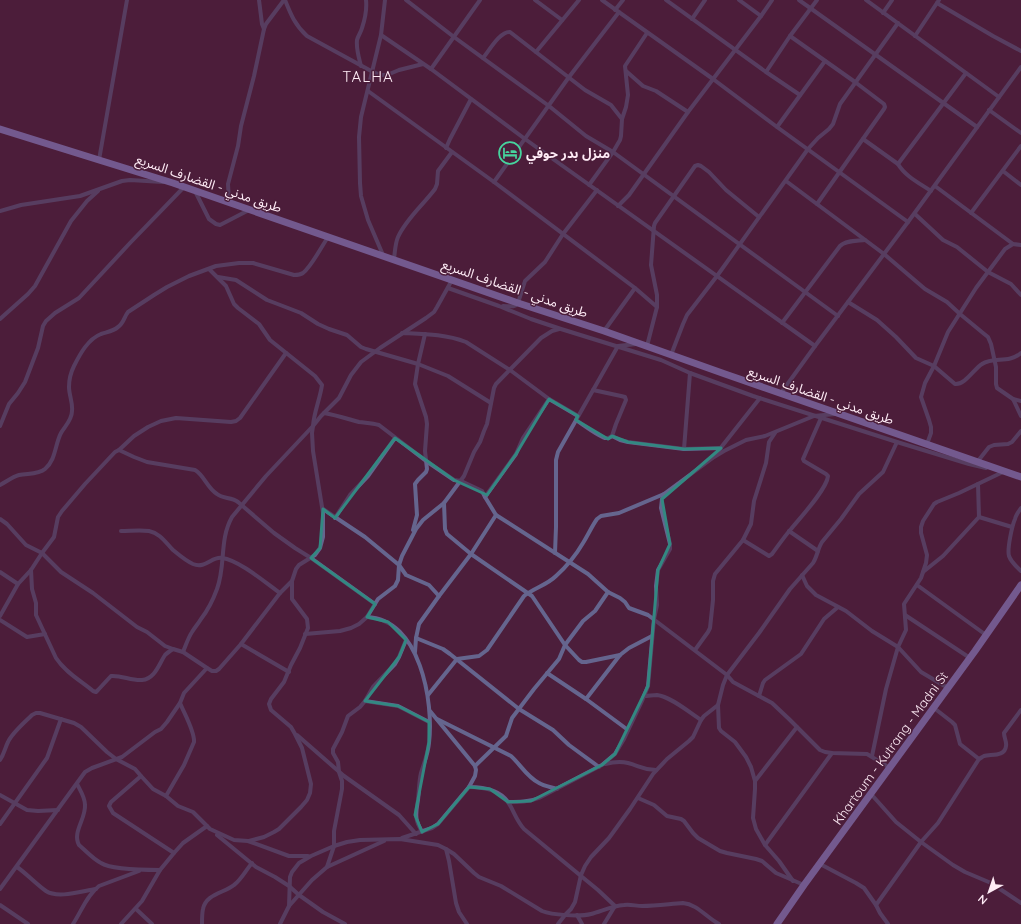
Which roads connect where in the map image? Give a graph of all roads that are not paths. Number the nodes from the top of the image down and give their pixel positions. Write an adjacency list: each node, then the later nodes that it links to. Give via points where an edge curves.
1 (127, 0): 71 (street)
2 (259, 0): 28 (street)
3 (285, 0): 28 (street); 41 (street, via 295,23 307,36)
4 (366, 0): 41 (street, via 366,17 357,39)
5 (385, 0): 30 (street)
6 (406, 0): 33 (street)
7 (480, 0): 33 (street)
8 (536, 0): 26 (street)
9 (579, 0): 26 (street)
10 (602, 0): 22 (street)
11 (623, 0): 22 (street)
12 (666, 0): 25 (street)
13 (705, 0): 25 (street)
14 (739, 0): 24 (street)
15 (772, 0): 24 (street)
16 (799, 0): 21 (street)
17 (817, 0): 21 (street)
18 (866, 0): 23 (street)
19 (892, 0): 23 (street)
20 (938, 1): 32 (street); 35 (street)
21 (811, 8): 31 (street); 37 (street)
22 (617, 11): 29 (street); 48 (street)
23 (883, 13): 27 (street)
24 (761, 16): 34 (street)
25 (692, 19): 34 (street)
26 (562, 20): 36 (street)
27 (898, 23): 32 (street); 37 (street)
28 (264, 29): 88 (street, via 228,184)
29 (647, 33): 44 (street, via 626,65); 49 (street)
30 (381, 35): 40 (street); 45 (street)
31 (790, 36): 39 (street); 46 (street)
32 (915, 36): 47 (street)
33 (454, 37): 38 (street); 43 (street)
34 (735, 50): 46 (street); 49 (street)
35 (1021, 51)
36 (536, 52): 38 (street, via 507,32 499,37); 48 (street)
37 (876, 54): 50 (street); 55 (street)
38 (483, 58): 56 (street)
39 (825, 61): 50 (street); 52 (street)
40 (423, 64): 43 (street); 45 (street, via 387,75)
41 (361, 66): 45 (street)
42 (1021, 67): 53 (street)
43 (431, 69): 54 (street)
44 (626, 70): 58 (street, via 643,86 656,91); 59 (street, via 628,95)
45 (373, 72): 51 (street)
46 (766, 72): 52 (street)
47 (966, 73): 53 (street); 55 (street)
48 (569, 77): 56 (street); 59 (street, via 611,105)
49 (713, 79): 58 (street); 60 (street)
50 (855, 82): 65 (street, via 885,107); 68 (street, via 840,104 830,129)
51 (368, 91): 67 (street); 105 (street, via 359,137 361,196)
52 (800, 95): 60 (street)
53 (999, 97): 57 (street)
54 (471, 99): 64 (street); 67 (street)
55 (944, 103): 61 (street); 72 (street)
56 (549, 106): 64 (street); 70 (street, via 586,136)
57 (989, 110): 61 (street); 63 (street)
58 (688, 112): 75 (street)
59 (622, 119): 70 (street, via 620,140)
60 (777, 127): 68 (street)
61 (977, 127): 82 (street)
62 (0, 128): 71 (highway, طريق مدني - القضارف السريع)
63 (1021, 133)
64 (525, 139): 77 (street); 79 (street)
65 (863, 139): 72 (street); 74 (street)
66 (1021, 146): 73 (street)
67 (446, 148): 69 (street)
68 (808, 149): 74 (street); 76 (street)
69 (452, 152): 77 (street); 106 (street, via 438,171 435,189 399,236)
70 (613, 152): 75 (street); 79 (street)
71 (99, 160): 78 (highway, طريق مدني - القضارف السريع)
72 (898, 164): 86 (street, via 909,176)
73 (1002, 171): 80 (street); 93 (street)
74 (840, 172): 89 (street); 96 (street)
75 (643, 174): 87 (street); 90 (street)
76 (786, 181): 89 (street); 95 (street)
77 (494, 182): 98 (street)
78 (173, 183): 81 (highway, طريق مدني - القضارف السريع); 83 (street, via 130,180)
79 (589, 184): 85 (street)
80 (1021, 185)
81 (184, 186): 84 (highway, طريق مدني - القضارف السريع); 154 (street, via 79,298 46,322 25,382 9,404)
82 (934, 186): 86 (street); 93 (street)
83 (101, 189): 92 (street, via 80,196 21,205); 122 (street, via 86,201 71,221 35,286)
84 (194, 190): 88 (highway, طريق مدني - القضارف السريع); 91 (street, via 209,219 216,224)
85 (597, 190): 90 (street); 98 (street)
86 (931, 191): 94 (street)
87 (673, 196): 95 (street, via 698,165); 97 (street, via 655,223); 102 (street)
88 (229, 202): 91 (highway, طريق مدني - القضارف السريع)
89 (817, 204): 100 (street)
90 (618, 206): 97 (street)
91 (250, 209): 99 (highway, طريق مدني - القضارف السريع)
92 (0, 211)
93 (972, 213): 101 (street)
94 (915, 214): 96 (street); 108 (street, via 939,237 957,247)
95 (759, 217): 102 (street)
96 (908, 222): 104 (street)
97 (653, 231): 110 (street); 119 (street, via 651,265)
98 (563, 234): 113 (street); 117 (street, via 545,262 525,281)
99 (328, 236): 105 (highway, طريق مدني - القضارف السريع); 107 (street, via 308,269 299,275 294,276 253,262)
100 (865, 240): 104 (street); 114 (street, via 842,243)
101 (1013, 244): 103 (street); 108 (street, via 1005,249)
102 (740, 245): 110 (street); 114 (street)
103 (1021, 245)
104 (884, 254): 116 (street); 120 (street, via 925,289 943,299)
105 (383, 255): 106 (highway, طريق مدني - القضارف السريع)
106 (394, 259): 111 (highway, طريق مدني - القضارف السريع)
107 (209, 269): 109 (street); 173 (street, via 167,287 128,312 119,327 92,340 73,368 69,387 72,416 61,433 50,464 42,471 18,475)
108 (988, 272): 115 (street, via 1010,284); 120 (street)
109 (217, 276): 132 (street, via 236,280 267,300 347,335 361,347); 133 (street, via 226,286 234,304 259,324 270,340)
110 (717, 276): 123 (street); 135 (street, via 687,316)
111 (452, 280): 112 (street); 117 (highway, طريق مدني - القضارف السريع)
112 (448, 288): 118 (street); 126 (street, via 434,312)
113 (635, 288): 119 (street); 125 (street)
114 (805, 293): 121 (street); 123 (street)
115 (1021, 295)
116 (848, 302): 121 (street); 138 (street, via 877,320 916,358)
117 (518, 303): 118 (street, via 515,306); 125 (highway, طريق مدني - القضارف السريع)
118 (499, 306): 124 (street)
119 (657, 307): 130 (street)
120 (960, 314): 136 (street, via 988,337); 138 (street, via 948,332)
121 (838, 316): 131 (street)
122 (0, 319)
123 (782, 323): 131 (street)
124 (561, 329): 129 (street); 139 (street, via 541,338)
125 (604, 331): 128 (highway, طريق مدني - القضارف السريع)
126 (402, 333): 127 (street); 132 (street)
127 (425, 334): 137 (street); 139 (street, via 466,342)
128 (639, 344): 129 (street); 130 (highway, طريق مدني - القضارف السريع)
129 (618, 346): 140 (street); 141 (street)
130 (647, 346): 135 (highway, طريق مدني - القضارف السريع)
131 (815, 346): 142 (street)
132 (374, 352): 137 (street); 148 (street, via 356,368 339,398)
133 (286, 353): 155 (street, via 315,376 322,385); 164 (street, via 236,421 176,418 161,421 134,436)
134 (1021, 353): 136 (street, via 1009,359)
135 (671, 355): 142 (highway, طريق مدني - القضارف السريع)
136 (995, 360): 138 (street, via 982,364 959,384 955,384); 145 (street, via 997,388)
137 (418, 364): 147 (street, via 448,376); 166 (street, via 415,384 426,417)
138 (934, 366): 161 (street, via 921,397 931,433)
139 (510, 370): 144 (street); 147 (street, via 496,384)
140 (690, 373): 143 (street); 162 (street)
141 (593, 390): 152 (street); 158 (street, via 625,397)
142 (781, 393): 149 (highway, طريق مدني - القضارف السريع)
143 (760, 398): 150 (street); 163 (street)
144 (549, 399): 152 (street); 175 (street, via 523,438 516,454)
145 (1013, 399): 146 (street); 151 (street)
146 (1021, 401)
147 (491, 403): 171 (street, via 487,424)
148 (324, 413): 155 (street); 159 (street, via 378,425)
149 (841, 414): 150 (street); 161 (highway, طريق مدني - القضارف السريع)
150 (814, 416): 153 (street); 156 (street)
151 (1021, 416)
152 (577, 418): 158 (street, via 601,436); 191 (street, via 560,447 556,460)
153 (821, 418): 160 (street); 186 (street, via 802,459 826,474 828,479)
154 (0, 426)
155 (313, 426): 177 (street); 179 (street, via 313,451)
156 (777, 431): 165 (street, via 746,440); 188 (street, via 769,442 766,463 754,501 751,524)
157 (1021, 431): 167 (street, via 1012,442 989,447)
158 (612, 436): 162 (street, via 628,442)
159 (394, 438): 166 (street); 182 (street)
160 (897, 442): 168 (street, via 969,464); 189 (street, via 883,472 859,494 822,542)
161 (927, 444): 167 (highway, طريق مدني - القضارف السريع)
162 (684, 448): 163 (street)
163 (721, 448): 165 (street)
164 (119, 450): 177 (street, via 147,462 194,470 216,494 234,500); 190 (street, via 62,511 58,517 54,537)
165 (714, 457): 174 (street)
166 (426, 461): 171 (street, via 454,480); 187 (street, via 426,472 415,484 417,515)
167 (978, 461): 168 (highway, طريق مدني - القضارف السريع)
168 (998, 468): 169 (highway, طريق مدني - القضارف السريع)
169 (1006, 471): 170 (highway, طريق مدني - القضارف السريع); 172 (street)
170 (1021, 476)
171 (461, 481): 175 (street, via 478,489); 176 (street)
172 (978, 484): 181 (street); 200 (street, via 934,504 923,521 921,533 927,555)
173 (0, 485)
174 (664, 494): 195 (street, via 619,513 601,516); 215 (street, via 661,508 670,549 658,570)
175 (485, 497): 180 (street)
176 (444, 504): 187 (street, via 423,520); 192 (street, via 447,534)
177 (242, 506): 193 (street, via 228,524); 194 (street, via 274,533)
178 (1021, 508): 184 (street)
179 (323, 510): 182 (street); 194 (street, via 320,548)
180 (496, 515): 191 (street); 192 (street)
181 (979, 517): 184 (street); 200 (street, via 943,556)
182 (335, 518): 196 (street, via 369,540)
183 (0, 519): 190 (street, via 26,544)
184 (1012, 527): 198 (street, via 1009,556)
185 (122, 531): 193 (street, via 150,531 159,535 183,558 194,564 206,564)
186 (789, 531): 188 (street, via 769,556); 189 (street)
187 (413, 534): 196 (street)
188 (743, 540): 227 (street, via 715,574 710,628)
189 (818, 551): 201 (street, via 816,560)
190 (42, 553): 197 (street); 226 (street, via 66,575 137,627)
191 (555, 553): 195 (street)
192 (472, 554): 208 (street); 209 (street)
193 (223, 558): 207 (street, via 245,568); 228 (street, via 214,598 192,631)
194 (311, 558): 202 (street, via 299,565); 210 (street)
195 (569, 562): 206 (street, via 588,574); 208 (street, via 551,580)
196 (399, 565): 209 (street, via 406,575 429,585); 210 (street, via 395,586)
197 (31, 570): 203 (street); 217 (street, via 36,615)
198 (1021, 571)
199 (0, 572): 203 (street)
200 (923, 572): 204 (street)
201 (802, 575): 211 (street, via 816,595); 236 (street)
202 (292, 581): 207 (street); 218 (street, via 292,599 307,619 308,628)
203 (18, 584): 213 (street)
204 (917, 585): 212 (street, via 904,604); 219 (street)
205 (1021, 585): 219 (highway, Khartoum - Kutrang - Madni St)
206 (608, 592): 215 (street, via 620,598 629,608); 224 (street, via 595,611 583,620)
207 (280, 593): 223 (street)
208 (528, 593): 224 (street); 232 (street, via 487,650 479,656)
209 (439, 596): 221 (street, via 419,624)
210 (375, 604): 214 (street)
211 (838, 607): 225 (street); 240 (street, via 824,619 801,654 765,680)
212 (905, 615): 225 (street, via 906,630); 231 (street)
213 (0, 616)
214 (367, 617): 218 (street, via 359,624 340,632); 222 (street, via 388,622 398,629)
215 (654, 619): 220 (street); 227 (street)
216 (0, 620): 217 (street, via 27,637)
217 (45, 634): 226 (street, via 60,663 96,692 111,676 142,680 148,678)
218 (305, 634): 234 (street)
219 (986, 635): 231 (highway, Khartoum - Kutrang - Madni St)
220 (652, 636): 230 (street); 239 (street, via 648,686)
221 (416, 638): 229 (street); 232 (street, via 443,649)
222 (406, 640): 229 (street); 242 (street, via 395,664 373,687)
223 (241, 644): 233 (street, via 220,669 212,671); 234 (street)
224 (565, 644): 230 (street, via 582,662); 235 (street, via 559,659)
225 (898, 647): 237 (street, via 921,672); 258 (street)
226 (173, 649): 228 (street)
227 (695, 650): 236 (street)
228 (184, 652): 233 (street)
229 (415, 653): 238 (street)
230 (620, 655): 241 (street)
231 (970, 658): 237 (highway, Khartoum - Kutrang - Madni St)
232 (457, 659): 238 (street); 246 (street)
233 (207, 668): 243 (street, via 184,693)
234 (288, 672): 255 (street, via 269,704 270,710 291,727)
235 (547, 673): 241 (street); 246 (street)
236 (727, 676): 240 (street); 244 (street)
237 (948, 688): 245 (highway, Khartoum - Kutrang - Madni St)
238 (428, 695): 248 (street)
239 (644, 696): 251 (street, via 664,697); 254 (street)
240 (759, 696): 253 (street, via 772,703)
241 (586, 699): 254 (street)
242 (365, 701): 252 (street, via 398,706); 266 (street, via 348,716 333,749)
243 (180, 703): 259 (street, via 161,729 126,755); 274 (street, via 193,733 194,742)
244 (718, 705): 251 (street); 268 (street, via 719,728 735,742 746,757)
245 (934, 708): 261 (street, via 955,725 960,744); 264 (highway, Khartoum - Kutrang - Madni St)
246 (519, 709): 256 (street, via 511,722 508,734); 263 (street, via 553,730 569,745)
247 (1021, 710): 261 (street, via 1004,733 1007,745 1004,751 994,756 984,756)
248 (429, 711): 249 (street); 252 (street)
249 (435, 718): 256 (street); 262 (street)
250 (61, 719): 259 (street, via 81,727); 260 (street, via 40,713 32,715 8,742); 276 (street, via 47,758)
251 (701, 720): 265 (street, via 693,737)
252 (429, 722): 281 (street, via 428,748 421,773 416,815)
253 (797, 726): 257 (street, via 820,750); 268 (street)
254 (628, 730): 263 (street, via 619,749)
255 (295, 734): 266 (street); 285 (street, via 302,748 311,784 307,800 296,814 274,832)
256 (495, 747): 262 (street); 271 (street, via 511,756 533,779)
257 (832, 753): 258 (street, via 863,753); 287 (street)
258 (872, 756): 264 (street)
259 (116, 759): 267 (street); 269 (street, via 85,772)
260 (0, 760)
261 (979, 760): 286 (street, via 938,823)
262 (475, 766): 270 (street, via 476,776)
263 (601, 766): 265 (street, via 622,762 642,769); 271 (street)
264 (890, 768): 272 (highway, Khartoum - Kutrang - Madni St)
265 (656, 770): 275 (street)
266 (339, 772): 282 (street, via 399,815); 288 (street, via 342,789 334,831)
267 (141, 776): 274 (street, via 153,789); 290 (street, via 109,806 113,813)
268 (754, 780): 287 (street, via 753,818)
269 (77, 784): 278 (street); 296 (street, via 86,804 77,834 79,845 108,866)
270 (469, 787): 277 (street, via 490,789); 281 (street, via 438,824)
271 (557, 789): 277 (street, via 531,801)
272 (871, 794): 286 (street, via 896,822); 293 (highway, Khartoum - Kutrang - Madni St)
273 (0, 795): 276 (street)
274 (166, 796): 280 (street, via 178,806 194,812)
275 (638, 798): 298 (street, via 609,838 591,857); 299 (street, via 654,805 667,816 681,819 698,838 720,851 762,861 776,874)
276 (15, 802): 278 (street, via 27,810); 279 (street)
277 (508, 802): 298 (street, via 524,829)
278 (58, 810): 294 (street)
279 (0, 824)
280 (209, 828): 285 (street, via 234,840); 290 (street, via 183,843); 292 (street)
281 (422, 832): 282 (street)
282 (416, 834): 283 (street)
283 (400, 839): 284 (street); 289 (street, via 438,845)
284 (386, 840): 288 (street, via 360,840); 295 (street)
285 (248, 841): 291 (street, via 289,856)
286 (921, 842): 305 (street, via 959,869 991,884); 307 (street)
287 (765, 845): 299 (street)
288 (334, 846): 291 (street); 295 (street)
289 (446, 849): 311 (street, via 479,877 501,886 548,914); 321 (street, via 456,903)
290 (174, 853): 297 (street)
291 (311, 856): 300 (street, via 298,863 290,877)
292 (252, 863): 300 (street); 319 (street, via 236,884 206,902 203,907)
293 (820, 864): 301 (highway, Khartoum - Kutrang - Madni St); 307 (street, via 864,888)
294 (17, 867): 302 (street); 303 (street, via 47,892 54,894)
295 (327, 867): 304 (street)
296 (142, 870): 297 (street); 303 (street)
297 (160, 870): 310 (street, via 147,895)
298 (581, 875): 309 (street); 311 (street, via 575,902)
299 (793, 881): 301 (street)
300 (289, 886): 304 (street); 308 (street)
301 (804, 886): 313 (highway, Khartoum - Kutrang - Madni St)
302 (0, 889)
303 (96, 889): 316 (street)
304 (298, 895): 308 (street); 320 (street)
305 (1021, 903)
306 (0, 905): 314 (street)
307 (876, 905): 328 (street)
308 (289, 906): 315 (street)
309 (615, 906): 312 (street, via 583,916); 324 (street); 325 (street, via 688,903)
310 (136, 909): 317 (street); 318 (street)
311 (565, 915): 312 (street); 322 (street)
312 (576, 915): 323 (street)
313 (783, 916): 326 (highway, Khartoum - Kutrang - Madni St); 327 (street)
314 (25, 923)
315 (281, 923)
316 (73, 924)
317 (121, 924)
318 (152, 924)
319 (202, 924)
320 (345, 924)
321 (466, 924)
322 (558, 924)
323 (582, 924)
324 (604, 924)
325 (719, 924)
326 (777, 924)
327 (782, 924)
328 (888, 924)

